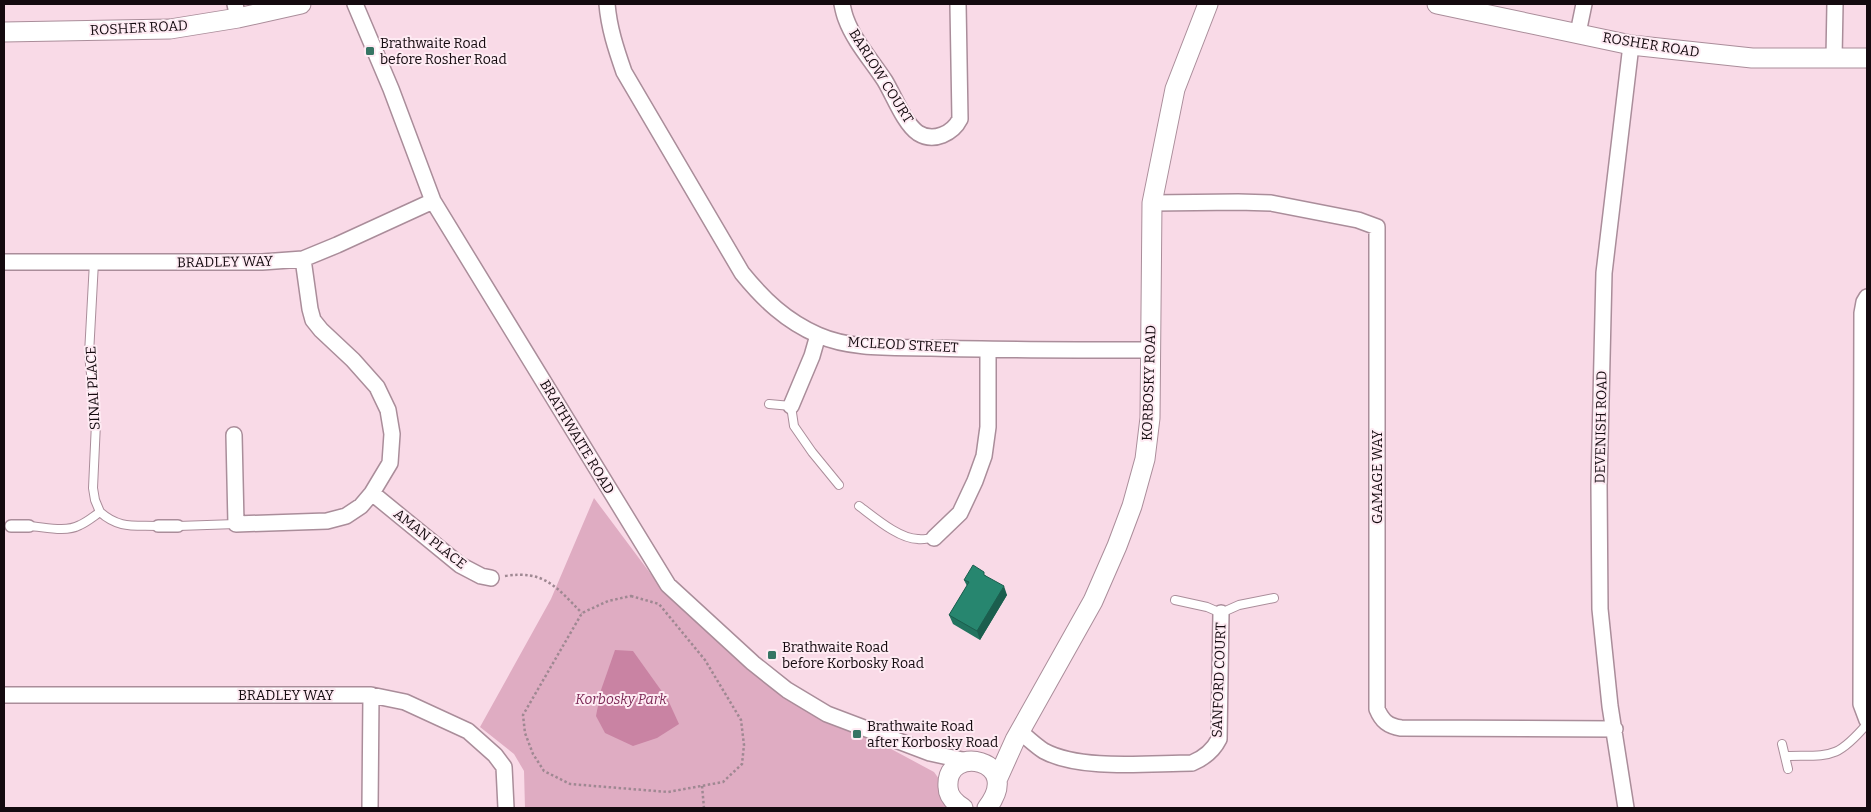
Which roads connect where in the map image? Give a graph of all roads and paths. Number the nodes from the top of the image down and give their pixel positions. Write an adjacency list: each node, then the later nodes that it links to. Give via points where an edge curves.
1 (301, 4): 10 (street, ROSHER ROAD)
2 (355, 4): 16 (street, BRATHWAITE ROAD, via 392,89)
3 (607, 4): 22 (street, MCLEOD STREET, via 608,22 624,72 742,273 781,314)
4 (842, 4): 5 (street, BARLOW COURT, via 854,34 910,124 918,132 936,137 947,134 960,119)
5 (958, 4)
6 (1208, 4): 17 (street, KORBOSKY ROAD, via 1175,89)
7 (1437, 4): 12 (street, ROSHER ROAD)
8 (1584, 4): 12 (street)
9 (1835, 4): 14 (street)
10 (237, 11): 11 (street, ROSHER ROAD, via 170,30)
11 (4, 32)
12 (1578, 33): 13 (street, ROSHER ROAD)
13 (1631, 45): 14 (street, ROSHER ROAD, via 1752,58); 48 (street, DEVENISH ROAD, via 1604,282 1599,485 1600,609)
14 (1834, 58): 15 (street, ROSHER ROAD)
15 (1867, 58)
16 (433, 201): 18 (street, BRADLEY WAY); 51 (street, BRATHWAITE ROAD, via 668,585 787,690 827,714)
17 (1152, 203): 24 (street, KORBOSKY ROAD); 48 (street, GAMAGE WAY, via 1271,203 1358,220 1377,228 1377,709 1382,719 1401,728)
18 (303, 259): 20 (street, BRADLEY WAY); 29 (street, via 314,320 377,387 388,410 392,434 390,463)
19 (4, 262): 20 (street, BRADLEY WAY)
20 (94, 262): 32 (lane, SINAI PLACE, via 89,354 96,422 93,488)
21 (1867, 297): 31 (street, via 1862,313)
22 (818, 335): 23 (street, MCLEOD STREET, via 847,344); 26 (street)
23 (988, 350): 24 (street, MCLEOD STREET); 38 (street, via 988,427 984,456 960,513)
24 (1152, 350): 49 (street, KORBOSKY ROAD, via 1145,459 1132,506 1093,601)
25 (769, 404): 26 (lane)
26 (790, 406): 28 (lane, via 794,426)
27 (234, 435): 33 (street)
28 (839, 485)
29 (372, 493): 33 (street, via 346,516 327,521); 39 (street, AMAN PLACE, via 460,565)
30 (859, 506): 38 (lane, via 902,534 917,540)
31 (1864, 508): 46 (street, via 1861,704)
32 (100, 512): 35 (lane, via 72,528); 36 (lane, via 110,521 123,525)
33 (236, 524): 37 (lane)
34 (8, 526): 35 (street)
35 (29, 526)
36 (158, 526): 37 (street)
37 (178, 526)
38 (934, 538)
39 (491, 578): 42 (path, via 520,574 537,576 558,588)
40 (1274, 598): 43 (lane, via 1239,605)
41 (1175, 600): 43 (lane)
42 (582, 613): 57 (path, via 608,601 631,596 659,604 705,660 741,720 744,745 742,764 723,782); 57 (path, via 523,715 525,733 544,771 570,784 668,792)
43 (1221, 613): 49 (street, SANFORD COURT, via 1219,739 1202,758 1192,763 1084,764 1044,751)
44 (4, 695): 45 (street, BRADLEY WAY)
45 (371, 695): 58 (street); 59 (street, BRADLEY WAY, via 406,702 468,731 504,767)
46 (1867, 720)
47 (1867, 724): 52 (lane, via 1854,740 1830,755)
48 (1615, 729): 63 (street, DEVENISH ROAD)
49 (1017, 736): 53 (street); 56 (street, KORBOSKY ROAD)
50 (1782, 744): 52 (lane)
51 (930, 752): 53 (street, BRATHWAITE ROAD); 55 (street, BRATHWAITE ROAD)
52 (1786, 756): 54 (lane)
53 (971, 761): 55 (street, via 960,764); 56 (street, via 990,767)
54 (1788, 769)
55 (950, 775): 61 (street, via 948,791)
56 (997, 780): 62 (street, KORBOSKY ROAD, via 996,795)
57 (702, 786): 60 (path)
58 (370, 808)
59 (506, 808)
60 (704, 808)
61 (963, 808)
62 (986, 808)
63 (1626, 808)

